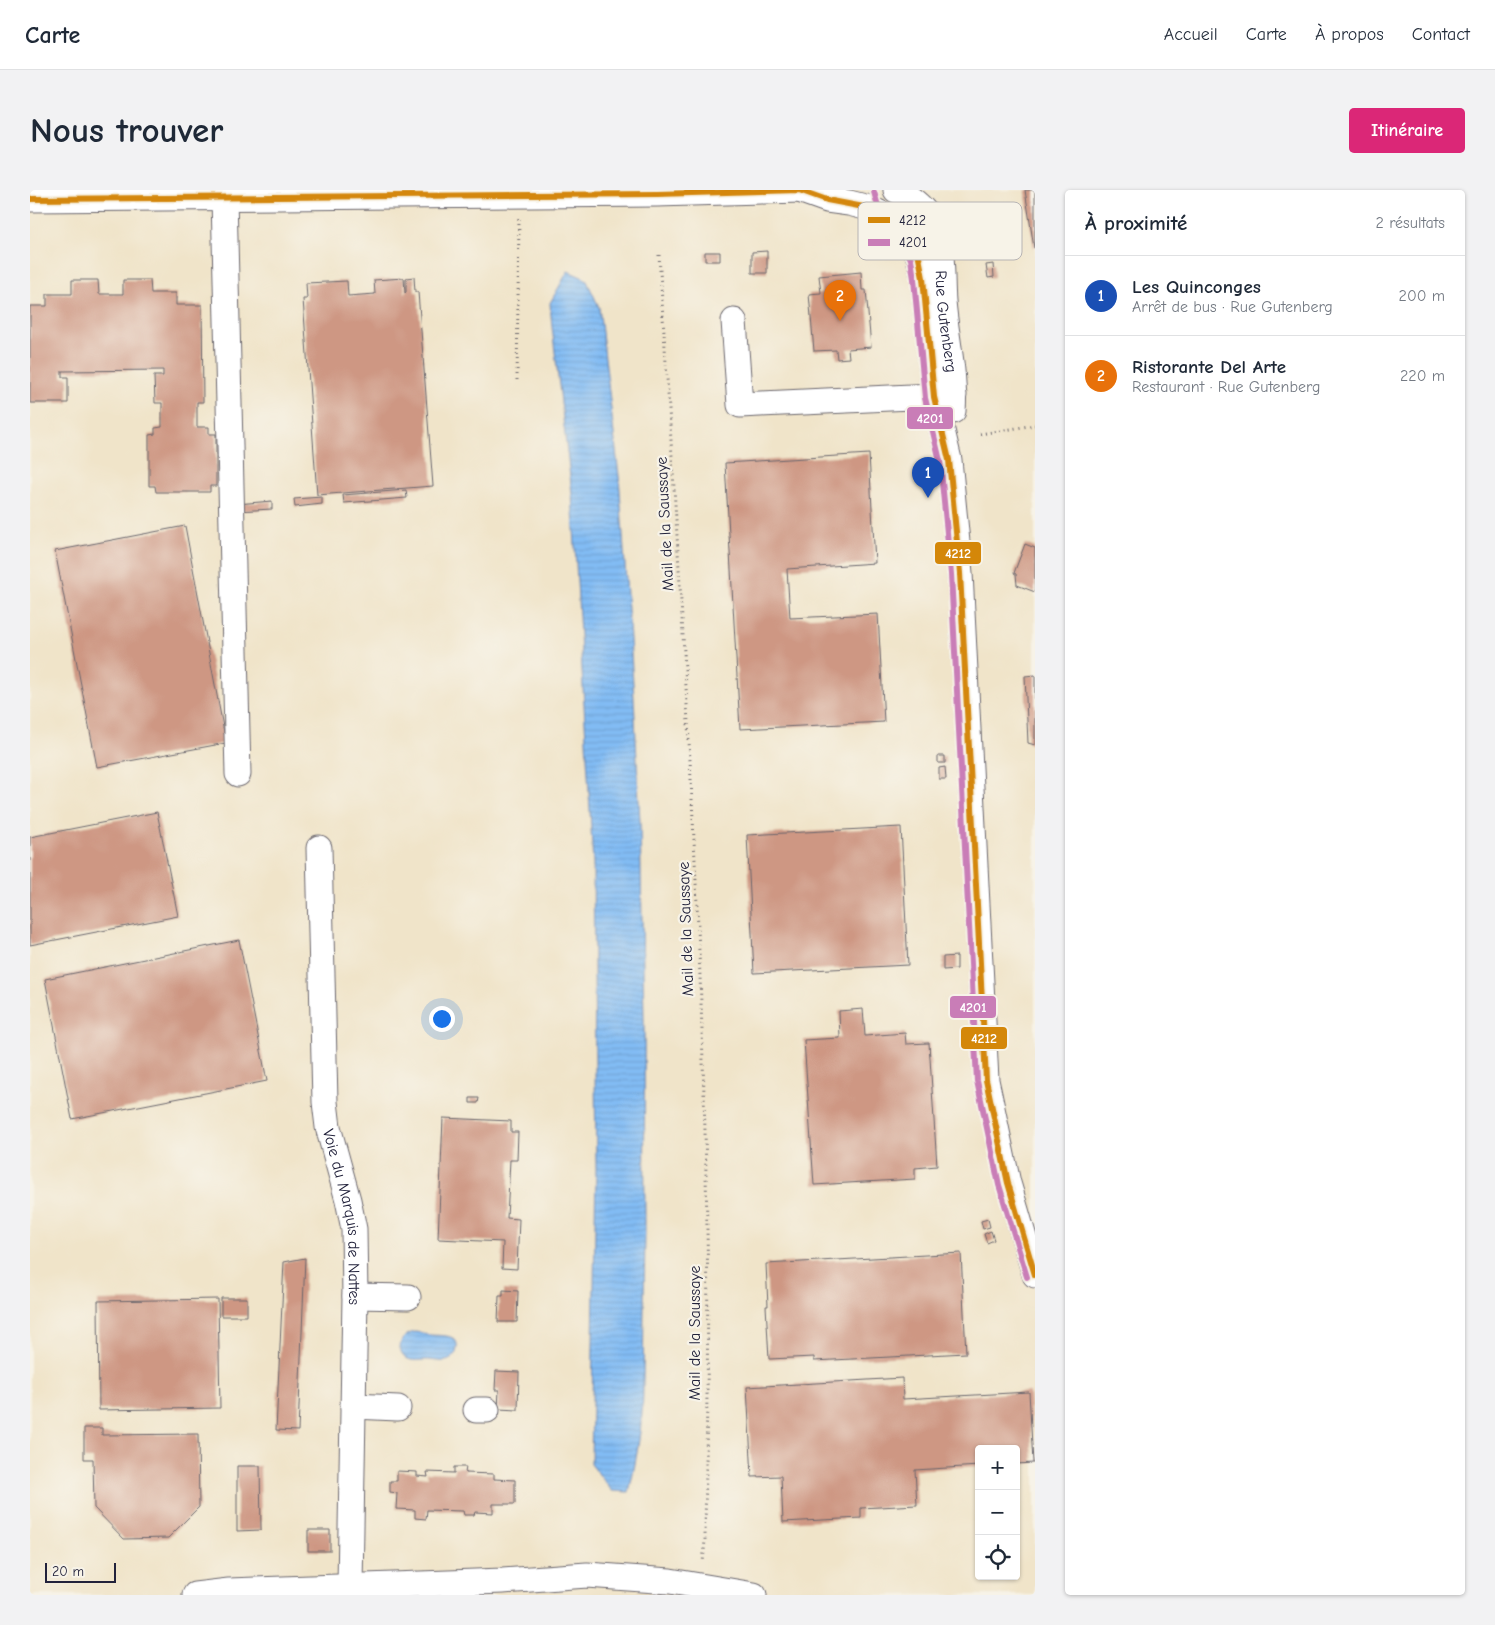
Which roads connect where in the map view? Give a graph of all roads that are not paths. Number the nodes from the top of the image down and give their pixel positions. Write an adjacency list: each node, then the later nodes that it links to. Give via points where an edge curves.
1 (800, 190): 3 (street, via 657,194); 7 (street, Rue Gutenberg, via 827,200)
2 (178, 194): 5 (street); 6 (street)
3 (255, 194): 5 (street)
4 (898, 196): 7 (street, via 861,198)
5 (224, 198): 13 (street)
6 (30, 199)
7 (848, 203): 8 (street, Rue Gutenberg)
8 (858, 206)
9 (918, 260): 12 (street, Rue Gutenberg)
10 (940, 260): 12 (street, Rue Gutenberg)
11 (734, 321): 12 (street, via 740,405)
12 (944, 396): 15 (street, Rue Gutenberg, via 960,573 986,1080 1008,1183)
13 (238, 774)
14 (319, 848): 16 (street, Voie du Marquis de Nattes, via 325,1102 328,1128 354,1229)
15 (1035, 1275)
16 (355, 1296): 17 (street); 18 (street, Voie du Marquis de Nattes)
17 (408, 1296)
18 (353, 1406): 19 (street); 20 (street, Voie du Marquis de Nattes)
19 (398, 1408)
20 (350, 1586): 21 (street); 22 (street, via 587,1576 670,1581)
21 (195, 1595)
22 (754, 1595)

